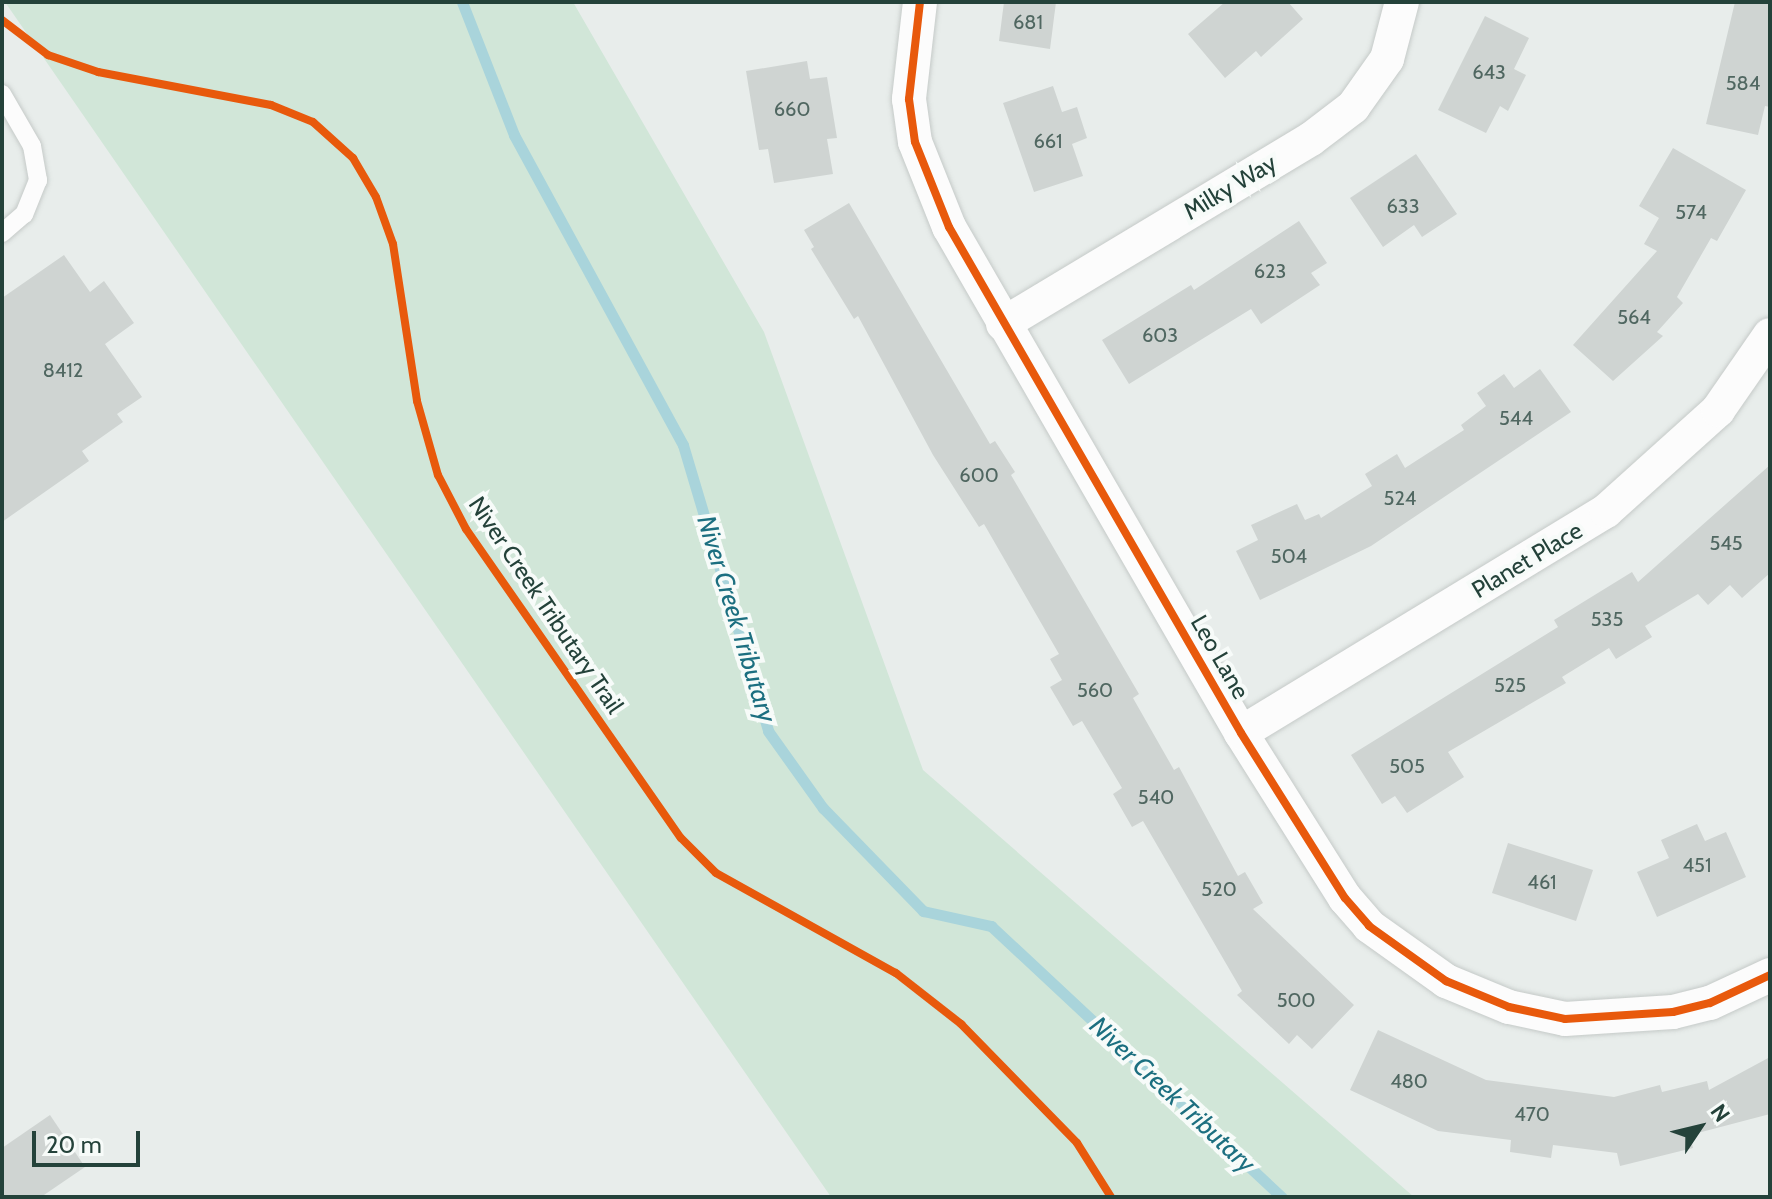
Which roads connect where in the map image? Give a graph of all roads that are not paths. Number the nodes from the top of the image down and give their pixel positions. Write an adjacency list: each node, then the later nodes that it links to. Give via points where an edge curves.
1 (920, 2): 5 (street, Leo Lane, via 910,87 915,142 949,227)
2 (1402, 2): 5 (street, Milky Way, via 1387,59 1353,107 1311,139)
3 (2, 94): 4 (lane, via 32,146 38,180 24,214)
4 (2, 233)
5 (1003, 324): 7 (street, Leo Lane)
6 (1770, 335): 7 (street, Planet Place, via 1718,410 1606,511)
7 (1241, 733): 8 (street, Leo Lane, via 1345,898 1397,951 1446,981 1535,1014 1603,1020 1710,1003)
8 (1770, 975)

